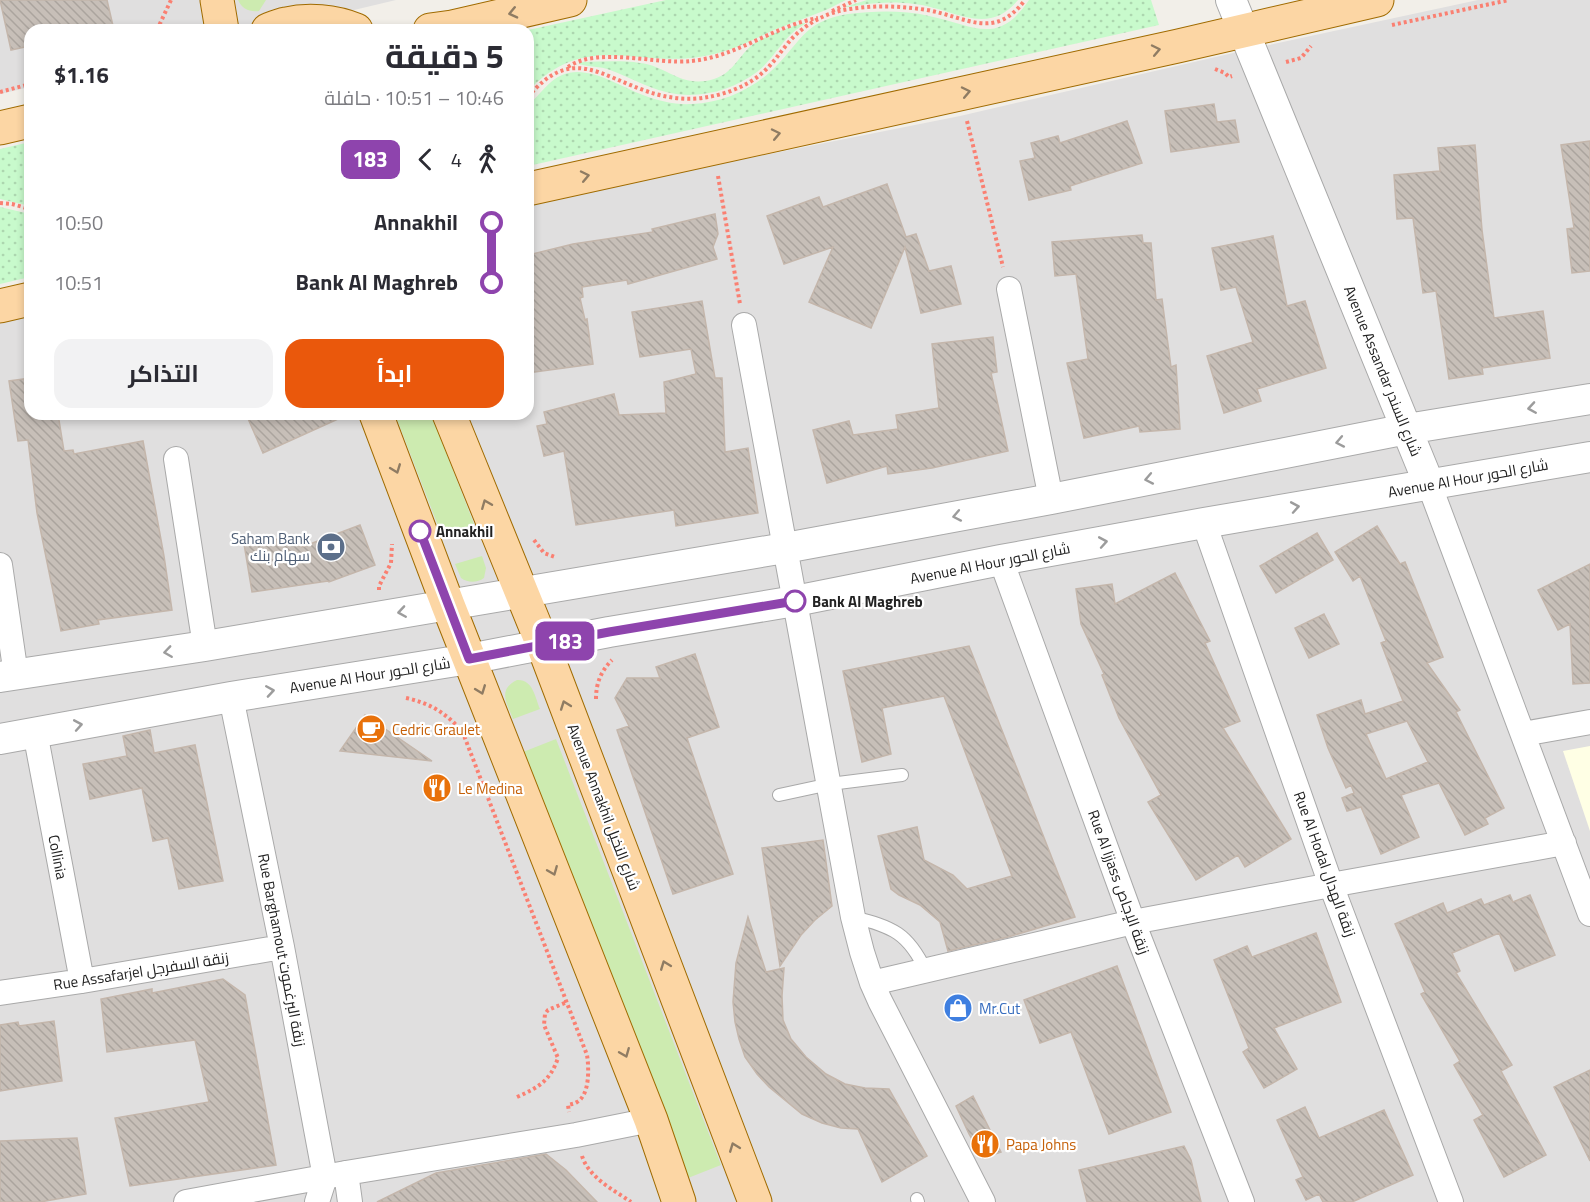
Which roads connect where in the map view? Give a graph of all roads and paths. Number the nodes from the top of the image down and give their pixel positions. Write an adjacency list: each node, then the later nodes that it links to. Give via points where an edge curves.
1 (171, 0): 11 (path)
2 (217, 0): 12 (main road)
3 (570, 0): 15 (main road, one-way to 15)
4 (856, 0): 10 (path)
5 (1025, 0): 10 (path, via 1010,16 987,24 890,7 845,9)
6 (1231, 0): 16 (street, Avenue Assandar شارع السندر)
7 (1509, 0): 9 (path)
8 (311, 11): 13 (main road); 14 (main road)
9 (1380, 13): 16 (main road)
10 (824, 16): 17 (path, via 790,25 735,51 705,60 589,58); 17 (path, via 798,33 761,74 708,98 670,97 597,70)
11 (160, 24)
12 (221, 24)
13 (285, 24)
14 (341, 24)
15 (465, 24)
16 (1242, 31): 25 (main road, one-way to 16); 35 (street, Avenue Assandar شارع السندر)
17 (565, 70): 19 (path)
18 (24, 86): 20 (path)
19 (534, 91)
20 (0, 92)
21 (967, 121): 28 (path)
22 (24, 122): 23 (main road)
23 (0, 128)
24 (718, 176): 31 (path)
25 (534, 188)
26 (0, 203): 27 (path)
27 (24, 207)
28 (1009, 289): 39 (street)
29 (24, 300): 30 (main road)
30 (0, 306)
31 (744, 325): 43 (street)
32 (1590, 399): 35 (street, one-way to 35)
33 (378, 420): 49 (main road, one-way to 49)
34 (451, 420): 47 (main road, Avenue Annakhil شارع النخيل, one-way to 34)
35 (1407, 429): 38 (street, Avenue Assandar شارع السندر); 39 (street, one-way to 39)
36 (1590, 457): 38 (street, Avenue Al Hour شارع الحور)
37 (176, 459): 52 (street)
38 (1429, 484): 40 (street, Avenue Al Hour شارع الحور, one-way to 38); 59 (street, Avenue Assandar شارع السندر)
39 (1051, 499): 43 (street, one-way to 43)
40 (1204, 523): 45 (street, Avenue Al Hour شارع الحور, one-way to 40); 65 (street, Rue Al Hodal زنقة الهدال)
41 (531, 535): 44 (path, via 544,553)
42 (391, 537): 50 (path, via 391,563 378,593)
43 (785, 548): 47 (street); 48 (street)
44 (562, 559)
45 (1001, 560): 48 (street, Avenue Al Hour شارع الحور); 68 (street, Rue Al Ijjass زنقة الإجاص)
46 (0, 565): 55 (street)
47 (522, 594): 49 (street); 51 (main road, Avenue Annakhil شارع النخيل)
48 (795, 601): 51 (street, Avenue Al Hour شارع الحور); 62 (street)
49 (448, 605): 50 (street, one-way to 50); 53 (main road)
50 (383, 615): 52 (street)
51 (543, 645): 53 (street, Avenue Al Hour شارع الحور); 84 (main road, Avenue Annakhil شارع النخيل, one-way to 51)
52 (205, 646): 55 (street, one-way to 55)
53 (469, 659): 54 (street, Avenue Al Hour شارع الحور); 76 (main road, one-way to 76)
54 (394, 671): 56 (street, Avenue Al Hour شارع الحور, one-way to 54); 74 (path, via 399,697 436,708 463,734)
55 (8, 676)
56 (231, 698): 58 (street, Avenue Al Hour شارع الحور, one-way to 56); 69 (street, Rue Barghamout زنقة البرغموت)
57 (1590, 722): 59 (street)
58 (34, 732): 60 (street, Avenue Al Hour شارع الحور); 71 (street, Collinia)
59 (1523, 734): 64 (street, Avenue Assandar شارع السندر)
60 (0, 739)
61 (902, 774): 62 (lane)
62 (830, 784): 63 (lane); 67 (street)
63 (779, 795)
64 (1564, 843): 65 (street); 66 (street, Avenue Assandar شارع السندر)
65 (1331, 885): 68 (street); 87 (street, Rue Al Hodal زنقة الهدال)
66 (1590, 914)
67 (854, 917): 70 (lane, via 878,923 902,936); 72 (street)
68 (1133, 922): 70 (street); 86 (street, Rue Al Ijjass زنقة الإجاص)
69 (282, 947): 71 (street, Rue Assafarjel زنقة السفرجل); 78 (street, Rue Barghamout زنقة البرغموت)
70 (926, 970): 72 (street)
71 (82, 981): 73 (street, Rue Assafarjel زنقة السفرجل)
72 (872, 983): 85 (street)
73 (0, 993)
74 (567, 1002): 75 (path, via 548,1010 543,1020 558,1058 555,1064 545,1082); 77 (path, via 589,1067 582,1097 567,1105)
75 (517, 1097)
76 (651, 1120): 77 (street); 83 (main road)
77 (576, 1135): 78 (street); 82 (path, via 584,1164)
78 (335, 1175): 79 (street); 80 (street, Rue Barghamout زنقة البرغموت); 81 (street)
79 (186, 1202)
80 (317, 1202)
81 (350, 1202)
82 (631, 1202)
83 (679, 1202)
84 (755, 1202)
85 (983, 1202)
86 (1242, 1202)
87 (1452, 1202)

